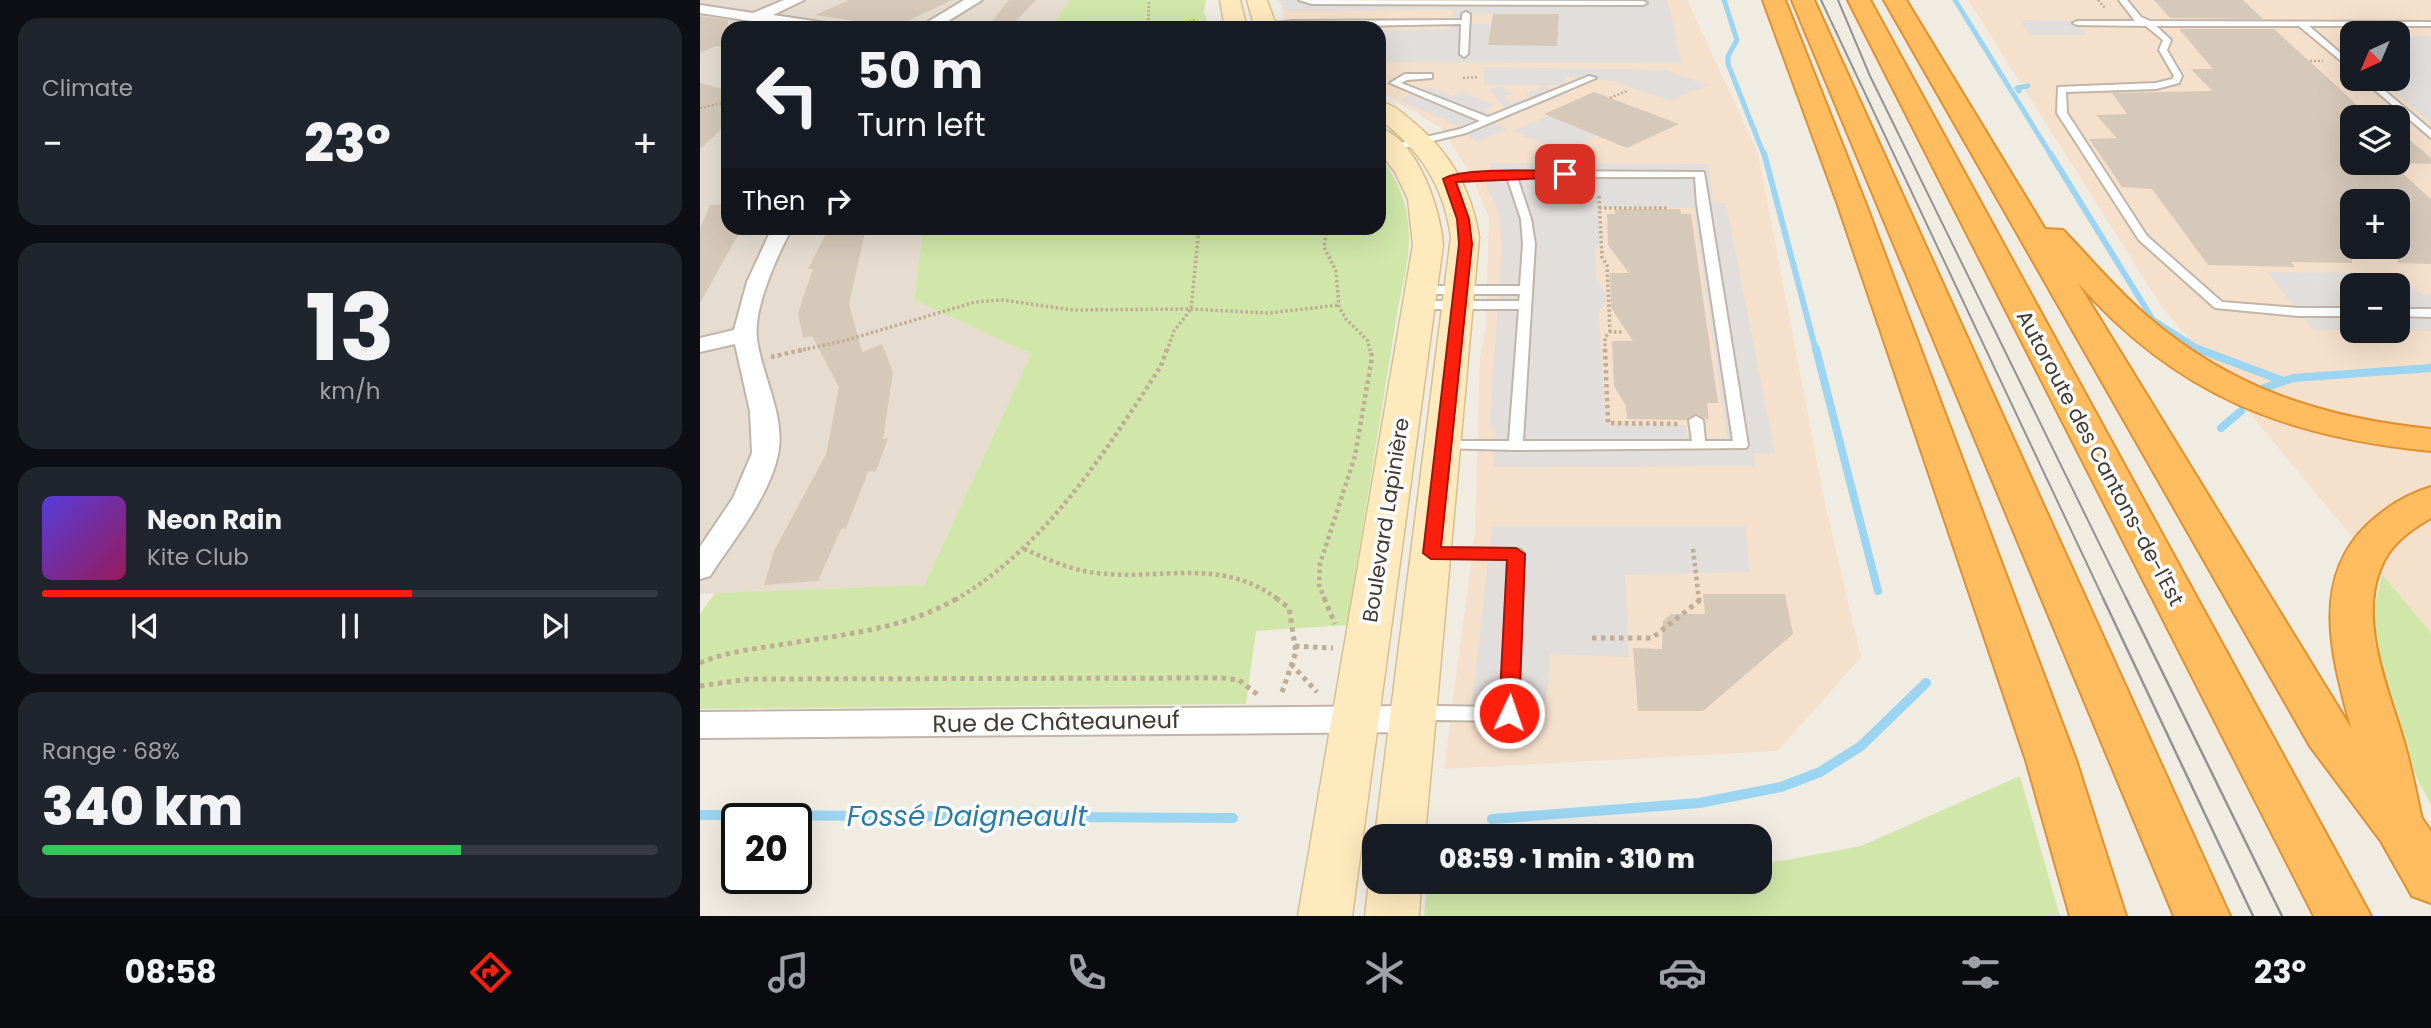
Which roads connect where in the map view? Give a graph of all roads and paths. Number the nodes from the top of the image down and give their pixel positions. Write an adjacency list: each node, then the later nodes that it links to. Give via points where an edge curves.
1 (797, 0): 15 (street)
2 (975, 0): 17 (street)
3 (1149, 0): 18 (path)
4 (1230, 0): 19 (main road)
5 (1257, 0): 20 (main road)
6 (1303, 0): 12 (lane)
7 (1774, 0): 92 (highway)
8 (1804, 0): 101 (highway)
9 (1859, 0): 102 (highway, Autoroute des Cantons-de-l'Est)
10 (1895, 0): 48 (highway)
11 (2123, 0): 26 (lane, via 2138,19)
12 (1466, 2): 13 (lane); 21 (lane)
13 (1643, 3)
14 (700, 9): 15 (street)
15 (756, 17): 16 (street)
16 (782, 21)
17 (938, 21)
18 (1148, 21)
19 (1234, 21)
20 (1258, 21)
21 (1466, 22): 23 (lane); 29 (lane)
22 (2300, 23): 24 (lane); 26 (lane); 27 (lane)
23 (1386, 24)
24 (2431, 24)
25 (2079, 26): 26 (lane)
26 (2153, 26): 27 (lane); 61 (lane, via 2167,40 2163,50 2178,76 2176,81 2156,86 2061,89 2062,113 2143,238 2219,305)
27 (2308, 30): 28 (lane); 30 (lane)
28 (2431, 32)
29 (1464, 54)
30 (2340, 57)
31 (1429, 76): 41 (lane, via 1405,77 1394,83)
32 (1462, 78): 33 (path)
33 (1478, 78)
34 (1592, 78): 41 (lane)
35 (1627, 91): 37 (path)
36 (2380, 91): 42 (lane)
37 (1610, 98)
38 (721, 104): 39 (path)
39 (700, 108)
40 (1386, 114): 43 (main road, Boulevard Lapinière)
41 (1489, 121): 43 (lane)
42 (2431, 135)
43 (1421, 141): 44 (lane); 47 (main road, Boulevard Lapinière)
44 (1386, 142)
45 (1386, 143): 56 (main road, Boulevard Lapinière, via 1410,173 1426,215)
46 (1511, 174): 47 (lane); 55 (lane, via 1526,219); 72 (lane, via 1700,174 1741,445)
47 (1449, 179): 57 (main road, Boulevard Lapinière, via 1464,227)
48 (2007, 192): 70 (highway, via 2136,324 2199,373 2255,401 2315,421); 94 (highway, via 2327,733)
49 (1599, 196): 50 (path)
50 (1600, 208): 51 (path); 64 (path)
51 (1667, 208)
52 (779, 235): 66 (street, via 756,288)
53 (1198, 235): 60 (path)
54 (1326, 235): 58 (path, via 1324,247 1336,271)
55 (1527, 290): 57 (lane); 59 (lane)
56 (1421, 298): 57 (lane); 89 (main road, Boulevard Lapinière)
57 (1460, 298): 59 (lane); 71 (main road, Boulevard Lapinière)
58 (1339, 305): 60 (path, via 1277,313); 79 (path, Boulevard Lapinière, via 1368,341 1372,357 1354,456 1320,564 1321,594)
59 (1526, 305): 73 (lane)
60 (1191, 309): 68 (path, via 1073,310 1002,300 975,302 846,340); 75 (path, via 1174,331 1161,366 1099,461)
61 (2340, 313)
62 (2410, 313): 63 (lane)
63 (2431, 313)
64 (1610, 332): 65 (path); 69 (path, via 1605,337 1608,423)
65 (1622, 332)
66 (744, 335): 67 (street); 68 (street)
67 (700, 345)
68 (751, 361): 78 (street, via 762,406 765,452 754,483)
69 (1690, 422): 72 (lane)
70 (2431, 440)
71 (1443, 445): 73 (lane); 77 (main road, Boulevard Lapinière)
72 (1699, 445): 73 (lane)
73 (1516, 446)
74 (2431, 500): 94 (highway, via 2391,526 2369,552 2355,580 2349,616 2354,656)
75 (1024, 549): 81 (path, via 1102,574 1243,578 1289,608); 83 (path, via 977,587 882,629 746,650)
76 (1693, 549): 80 (path, via 1699,601 1652,638)
77 (1431, 553): 90 (main road, Boulevard Lapinière); 90 (lane, via 1516,554 1509,713 1437,713)
78 (700, 569)
79 (1338, 633)
80 (1592, 638)
81 (1295, 646): 82 (path, via 1338,645); 84 (path)
82 (1336, 656)
83 (700, 663)
84 (1291, 664): 88 (path, via 1278,696); 89 (path)
85 (700, 686): 87 (path, Rue de Châteauneuf, via 748,679 1223,678 1239,680 1255,694)
86 (1307, 694): 89 (path)
87 (1268, 696)
88 (1288, 696)
89 (1333, 700): 90 (street, Rue de Châteauneuf); 91 (street, Rue de Châteauneuf); 97 (main road, Boulevard Lapinière)
90 (1412, 719): 93 (main road, Boulevard Lapinière)
91 (700, 725)
92 (2051, 760): 99 (highway); 100 (highway)
93 (1401, 824)
94 (2399, 826): 95 (highway)
95 (2431, 880)
96 (1394, 894): 98 (main road)
97 (1325, 916)
98 (1392, 916)
99 (2098, 916)
100 (2120, 916)
101 (2202, 916)
102 (2343, 916)

